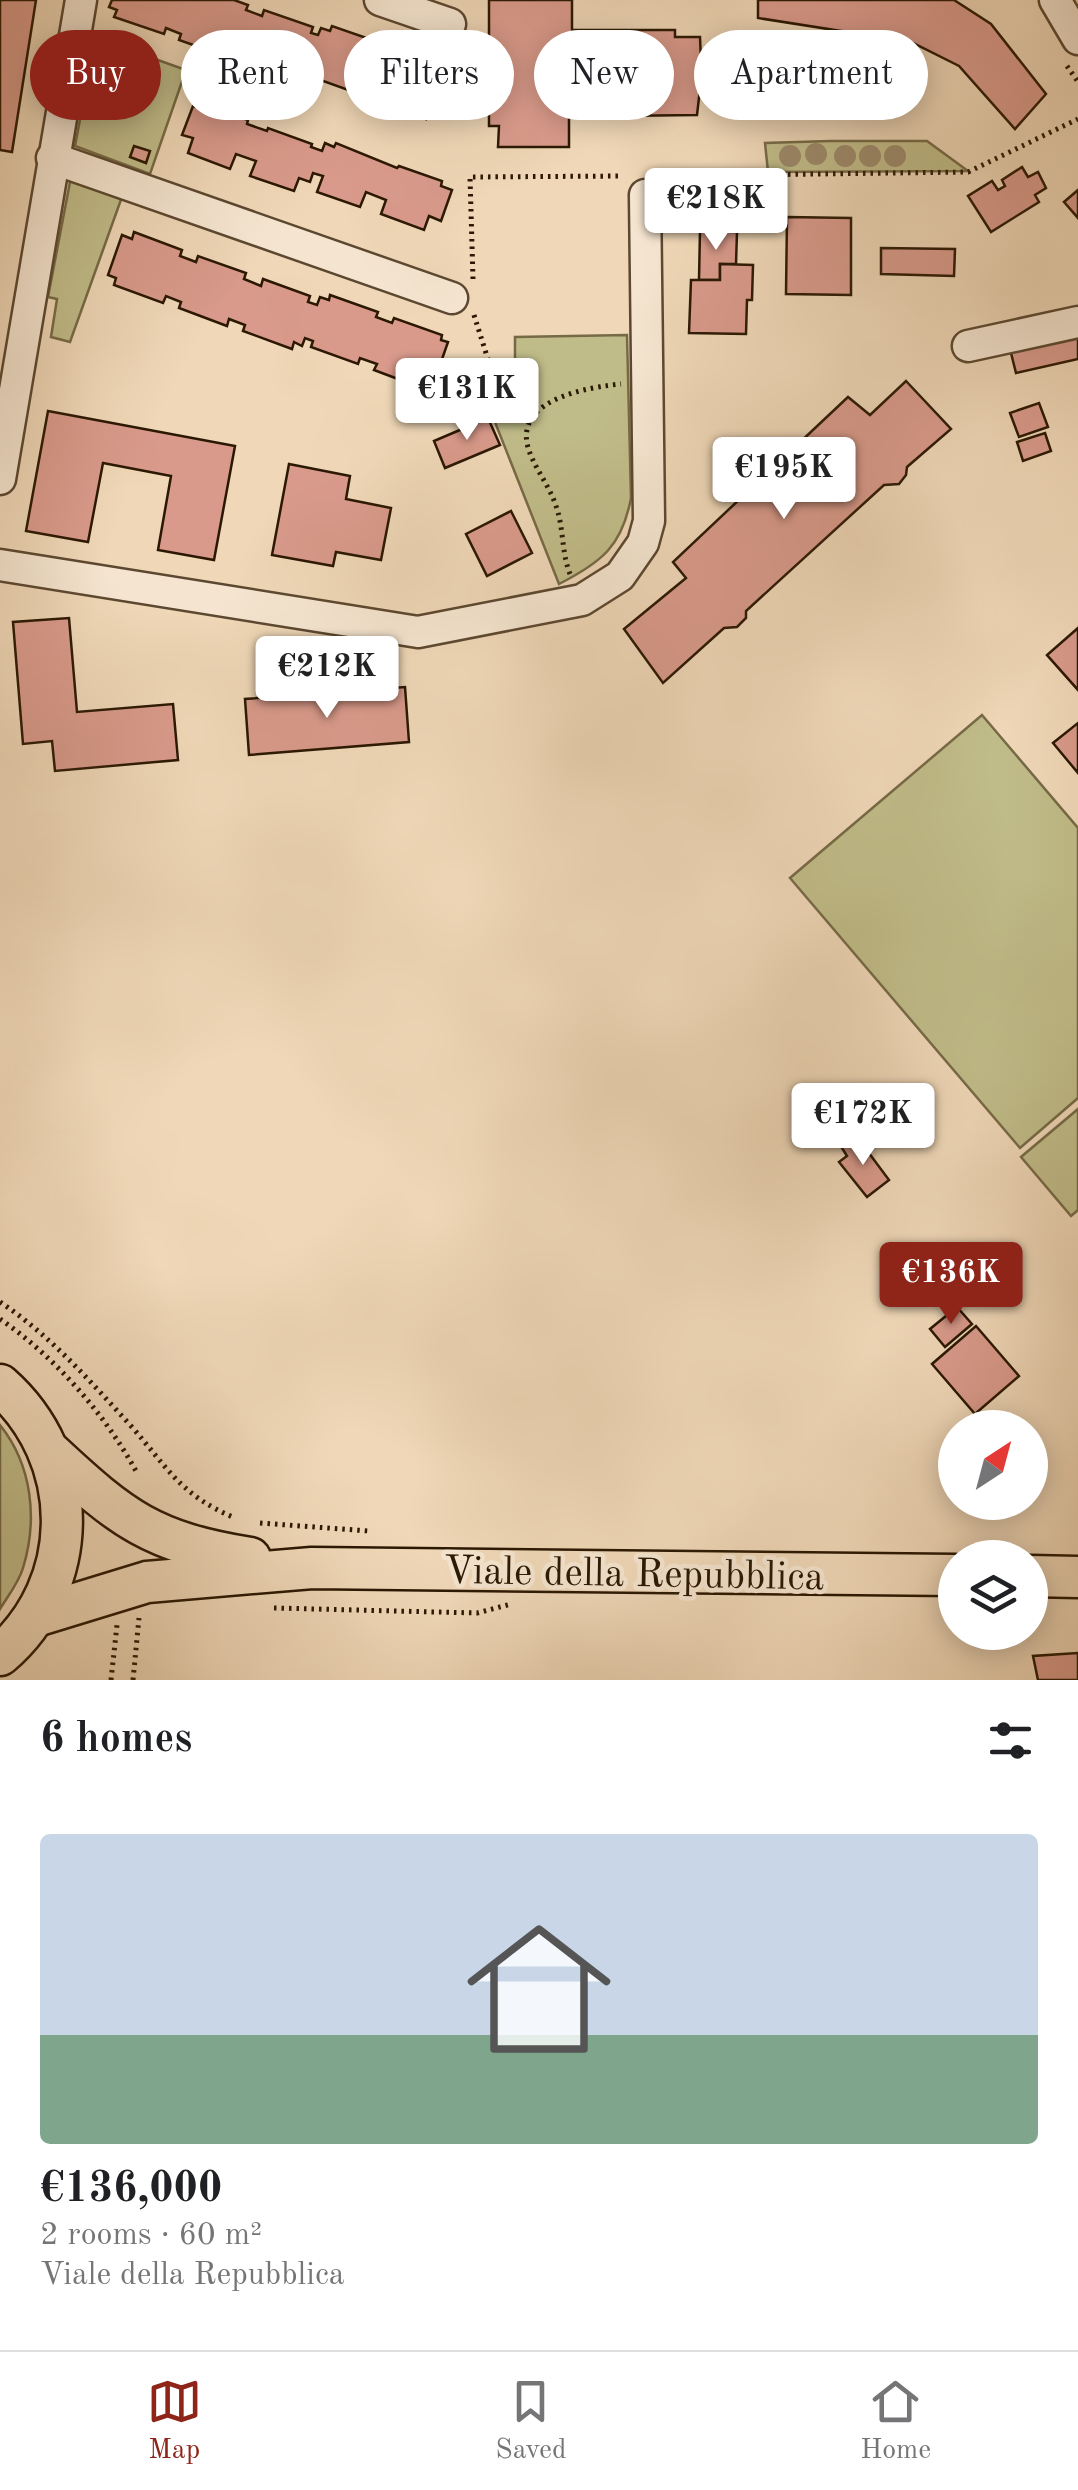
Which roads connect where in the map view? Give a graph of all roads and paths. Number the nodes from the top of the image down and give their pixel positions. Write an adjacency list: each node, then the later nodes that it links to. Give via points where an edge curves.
1 (81, 0): 5 (street)
2 (380, 0): 3 (street)
3 (450, 24)
4 (1078, 118): 6 (path, via 968,172)
5 (52, 158): 7 (street); 12 (street)
6 (645, 182): 7 (path, via 470,177); 10 (street)
7 (466, 298): 11 (path, via 503,407)
8 (1078, 322): 9 (street)
9 (968, 346)
10 (649, 382): 11 (path, via 598,386 550,401); 14 (street, via 651,499 643,543 620,576)
11 (529, 422): 14 (path, via 528,447 556,505 564,558)
12 (0, 479)
13 (0, 566): 14 (street, via 418,632)
14 (582, 600)
15 (0, 1302): 20 (path, via 61,1350 176,1482)
16 (0, 1319): 19 (path, via 43,1352 117,1436)
17 (0, 1385): 18 (main road, Viale della Repubblica, via 22,1404)
18 (51, 1454): 23 (main road, Viale della Repubblica, via 150,1532 210,1552); 31 (main road, Viale della Repubblica, via 62,1494 63,1536 54,1578)
19 (136, 1471)
20 (240, 1520)
21 (257, 1523): 22 (path)
22 (369, 1532)
23 (312, 1568): 24 (main road, Viale della Repubblica); 31 (main road, Viale della Repubblica, via 147,1582)
24 (938, 1575)
25 (1048, 1576): 26 (main road)
26 (1078, 1577)
27 (521, 1598): 28 (path, via 477,1613)
28 (262, 1607)
29 (121, 1614): 32 (path)
30 (139, 1618): 33 (path)
31 (16, 1648)
32 (112, 1680)
33 (134, 1680)

